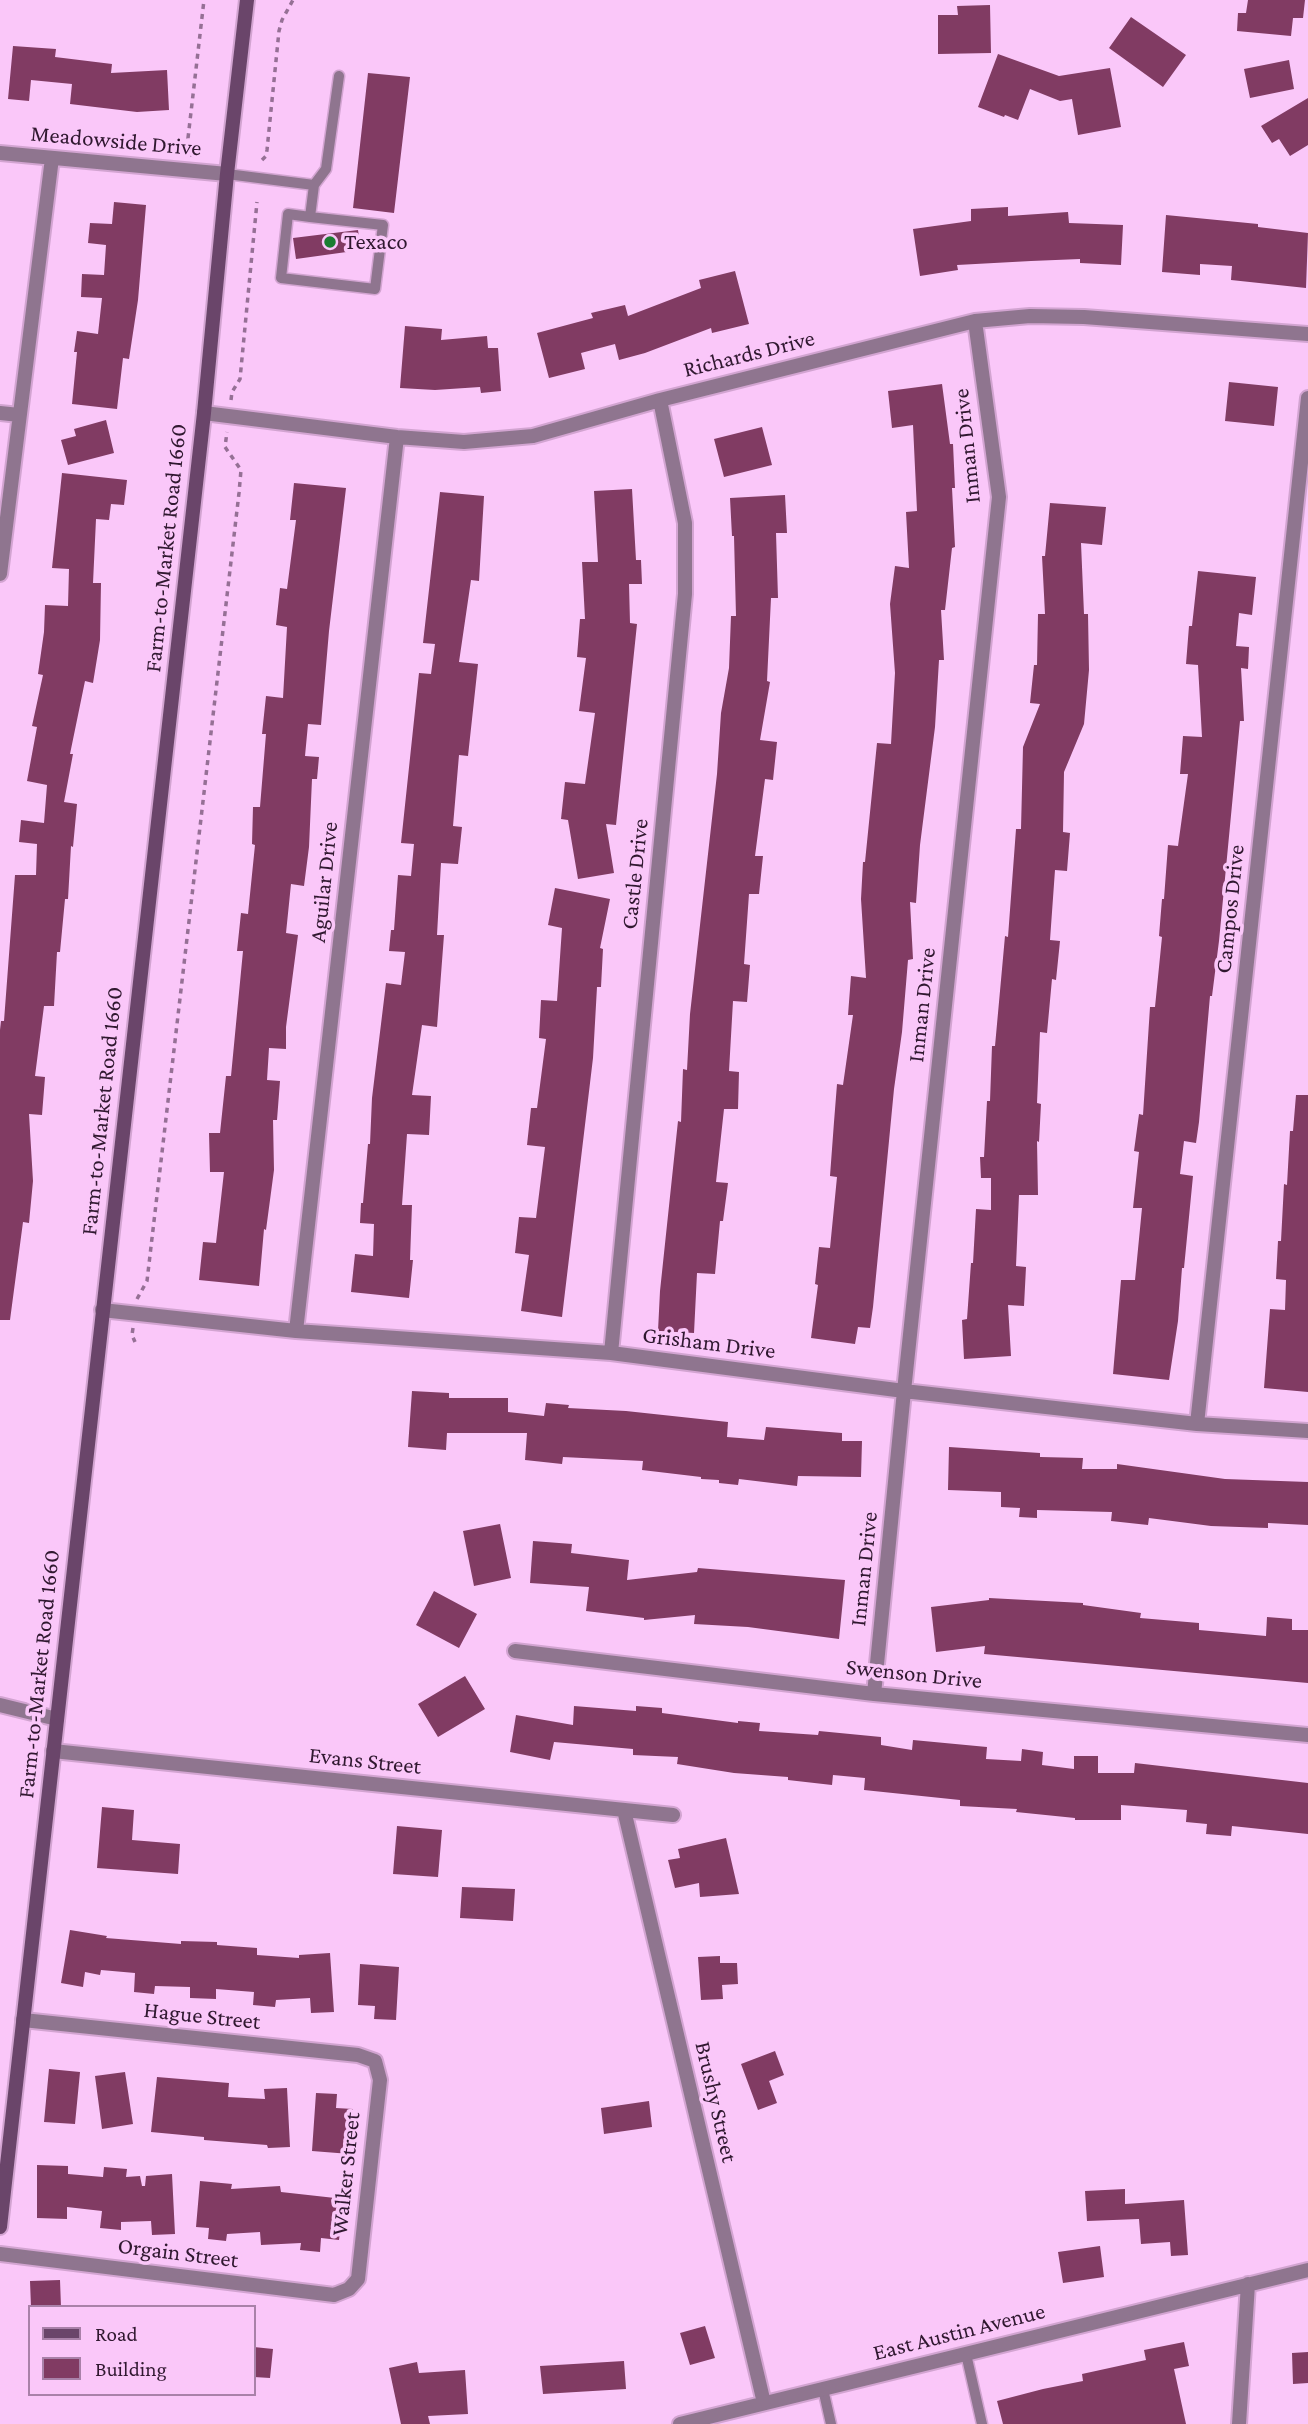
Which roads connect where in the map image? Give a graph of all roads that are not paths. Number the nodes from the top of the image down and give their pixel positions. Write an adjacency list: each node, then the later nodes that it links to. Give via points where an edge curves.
1 (247, 0): 5 (main road, Farm-to-Market Road 1660)
2 (339, 76): 6 (lane, via 326,169)
3 (0, 153): 4 (street, Meadowside Drive)
4 (52, 158): 5 (street, Meadowside Drive); 14 (street)
5 (227, 174): 6 (lane); 13 (main road, Farm-to-Market Road 1660)
6 (314, 185): 7 (lane)
7 (310, 217): 7 (lane, via 383,225 375,289 281,278 288,214)
8 (975, 321): 9 (street, Richards Drive, via 1084,317); 11 (street, Richards Drive); 20 (street, Inman Drive, via 999,497)
9 (1308, 334)
10 (1308, 398): 21 (street, Campos Drive)
11 (660, 400): 15 (street, Richards Drive, via 533,436 464,442); 19 (street, Castle Drive, via 685,523 685,594)
12 (0, 413): 14 (street)
13 (204, 413): 15 (street, Richards Drive); 17 (main road, Farm-to-Market Road 1660)
14 (19, 415): 16 (street)
15 (397, 438): 18 (street, Aguilar Drive)
16 (0, 574)
17 (103, 1310): 18 (street, Grisham Drive); 26 (main road, Farm-to-Market Road 1660)
18 (296, 1331): 19 (street, Grisham Drive)
19 (611, 1353): 20 (street, Grisham Drive)
20 (904, 1391): 21 (street, Grisham Drive); 24 (street, Inman Drive)
21 (1197, 1424): 22 (street, Grisham Drive)
22 (1308, 1431)
23 (515, 1651): 24 (street, Swenson Drive)
24 (874, 1694): 27 (street, Swenson Drive)
25 (0, 1705): 26 (street)
26 (57, 1719): 28 (main road, Farm-to-Market Road 1660)
27 (1308, 1735)
28 (53, 1751): 29 (street, Evans Street); 31 (main road, Farm-to-Market Road 1660)
29 (624, 1810): 30 (street, Evans Street); 40 (street, Brushy Street)
30 (673, 1815)
31 (23, 2020): 32 (street, Hague Street, via 358,2055); 33 (main road, Farm-to-Market Road 1660)
32 (375, 2062): 37 (street, Walker Street, via 380,2080 358,2279)
33 (0, 2227)
34 (0, 2254): 37 (street, Orgain Street, via 334,2295)
35 (1308, 2270): 36 (street, East Austin Avenue)
36 (1248, 2284): 38 (street, East Austin Avenue); 44 (street)
37 (349, 2289)
38 (966, 2354): 39 (street, East Austin Avenue); 43 (lane)
39 (823, 2389): 40 (street, East Austin Avenue); 42 (lane)
40 (764, 2403): 41 (street, East Austin Avenue)
41 (680, 2424)
42 (831, 2424)
43 (982, 2424)
44 (1238, 2424)

